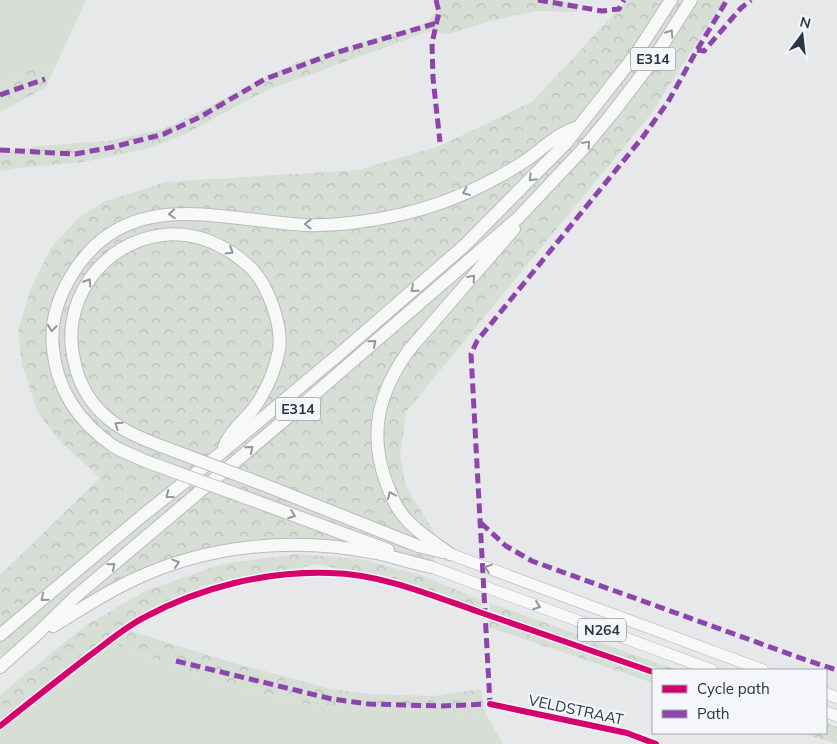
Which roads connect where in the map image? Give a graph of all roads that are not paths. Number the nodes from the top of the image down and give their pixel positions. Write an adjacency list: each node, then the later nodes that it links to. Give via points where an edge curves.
1 (671, 0): 3 (highway, E314, via 636,54)
2 (692, 0): 4 (highway, E314, one-way to 2, via 611,115 651,63)
3 (580, 126): 5 (highway, E314, one-way to 5, via 465,245); 7 (highway, one-way to 7, bridge, via 560,135 525,161 449,201 402,214 356,222 308,225 192,213 132,221 103,238 80,260 62,291 54,313 54,364 62,388 91,428 115,447)
4 (518, 218): 6 (highway, one-way to 4, via 420,533 393,500 380,466 376,440 378,414 396,368 513,232); 9 (highway, E314, one-way to 4, via 75,597)
5 (221, 454): 6 (highway, one-way to 5, bridge, via 418,546 161,446 119,427 102,413 87,395 72,356 70,336 77,302 85,285 103,262 138,241 163,235 203,238 239,257 268,292 276,319 279,348 270,380 254,408 228,437); 8 (highway, E314, one-way to 8)
6 (450, 554): 12 (highway, N264, one-way to 6)
7 (430, 567): 9 (highway, one-way to 7, via 135,579 172,564 231,549 272,545 332,547 376,553); 11 (highway, N264, one-way to 11)
8 (0, 635)
9 (35, 636): 10 (highway, E314)
10 (0, 667)
11 (709, 669)
12 (760, 669)
13 (490, 704): 14 (street, VELDSTRAAT)
14 (638, 740): 15 (street, VELDSTRAAT)
15 (656, 744)

